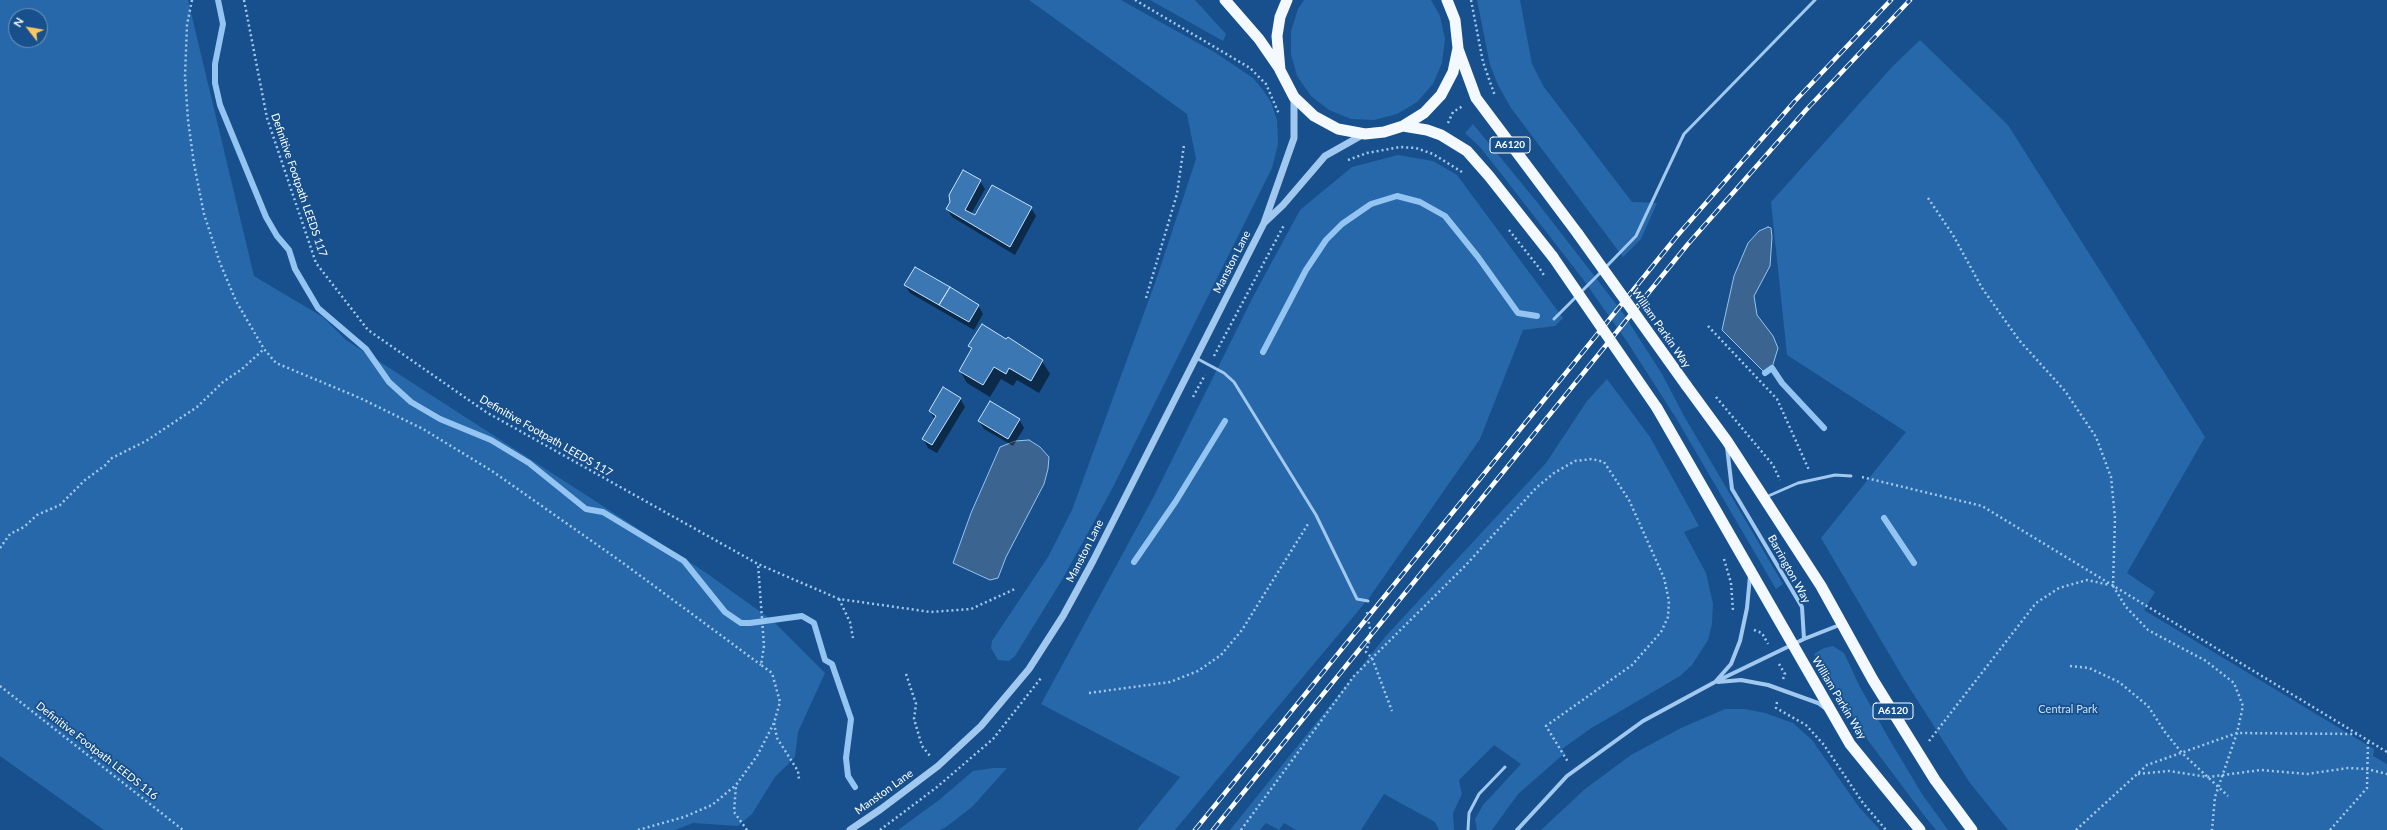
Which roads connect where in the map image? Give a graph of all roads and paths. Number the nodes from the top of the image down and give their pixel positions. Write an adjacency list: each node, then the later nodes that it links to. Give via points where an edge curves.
1 (192, 0): 31 (path, via 187,24 185,76 194,164 204,214 236,301)
2 (244, 0): 43 (path, Definitive Footpath LEEDS 117, via 266,118 316,263 368,330 486,412)
3 (1135, 0): 15 (path, via 1250,68 1266,84)
4 (1225, 0): 10 (highway, via 1260,40)
5 (1287, 0): 10 (highway, via 1280,17 1277,36)
6 (1446, 0): 9 (highway, via 1455,20)
7 (1471, 0): 11 (path, via 1483,62)
8 (1815, 0): 29 (lane, via 1684,134 1636,236)
9 (1458, 48): 13 (highway, William Parkin Way / A6120); 16 (highway, via 1453,72 1441,95 1424,113)
10 (1280, 70): 12 (highway)
11 (1493, 91): 13 (path); 14 (path)
12 (1294, 97): 17 (highway, via 1314,116 1338,129); 25 (street, Manston Lane, via 1294,138)
13 (1476, 98): 18 (path, via 1453,112); 35 (highway, William Parkin Way / A6120, bridge)
14 (1499, 102)
15 (1280, 115)
16 (1403, 126): 17 (highway); 18 (highway, William Parkin Way / A6120)
17 (1365, 134): 25 (street, Manston Lane, via 1325,156)
18 (1441, 135): 20 (path); 44 (highway, William Parkin Way / A6120, bridge, via 1471,156 1552,257 1657,408)
19 (1184, 145): 28 (path, via 1178,194)
20 (1433, 154): 21 (path, via 1416,148 1400,147 1368,153); 22 (path, via 1455,165)
21 (1346, 161)
22 (1467, 175)
23 (1928, 198): 45 (path, via 1953,235 1982,288 2019,340 2064,391 2096,437 2111,477 2115,518)
24 (1286, 219): 33 (path)
25 (1264, 223): 32 (street, Manston Lane)
26 (1506, 225): 27 (path)
27 (1540, 269)
28 (1146, 298)
29 (1554, 319)
30 (1708, 326): 37 (path, via 1777,399)
31 (264, 349): 41 (path, via 197,407 146,442 110,459 60,505 37,514 24,527 10,534); 55 (path, via 276,363 360,398 423,430 492,471 623,563)
32 (1196, 358): 33 (lane); 71 (street, Manston Lane, via 1063,616 1009,694)
33 (1210, 365): 40 (lane, via 1234,382)
34 (1714, 395): 38 (path, via 1773,466)
35 (1727, 441): 39 (highway, William Parkin Way / A6120); 52 (street, Barrington Way, via 1732,489 1802,607)
36 (1851, 476): 37 (lane, via 1835,475); 45 (path, via 1866,477 1982,506)
37 (1813, 479): 38 (lane)
38 (1784, 489): 39 (lane)
39 (1764, 498): 50 (highway, William Parkin Way / A6120)
40 (1316, 515): 48 (lane, via 1358,599); 60 (path, via 1302,532 1242,630 1221,654 1198,671 1170,682)
41 (0, 548)
42 (1721, 553): 49 (path, via 1731,583)
43 (758, 564): 47 (path, Definitive Footpath LEEDS 117); 55 (path, via 764,646)
44 (1750, 570): 53 (highway, William Parkin Way / A6120); 58 (street, via 1747,608 1740,641 1731,664)
45 (2113, 586): 65 (path, via 2126,607 2148,630 2206,661 2234,683 2243,706); 66 (path); 70 (path, via 2087,580 2059,588 2036,603)
46 (1015, 589): 47 (path, Definitive Footpath LEEDS 117, via 971,609 930,612)
47 (839, 599): 51 (path, via 850,622)
48 (1368, 601): 54 (path, via 1366,619 1371,635 1366,652)
49 (1732, 616)
50 (1842, 624): 52 (street); 70 (highway, William Parkin Way / A6120, via 1873,680)
51 (853, 638)
52 (1804, 639): 53 (street)
53 (1792, 645): 58 (street); 63 (highway, William Parkin Way / A6120)
54 (1372, 658): 62 (path); 74 (path, via 1465,566 1536,488 1554,473 1575,462 1592,459 1604,462 1629,500 1664,578 1669,601 1668,617 1657,637 1632,665 1546,726); 87 (path, via 1354,676)
55 (761, 665): 64 (path, via 772,674 778,687 780,702)
56 (2070, 666): 69 (path, via 2089,668 2119,682 2148,706)
57 (906, 674): 71 (path, via 916,704 914,718 922,746)
58 (1714, 682): 63 (street, via 1741,680 1768,685 1818,703); 74 (street, via 1643,721)
59 (0, 686): 83 (path, Definitive Footpath LEEDS 116)
60 (1089, 693)
61 (1776, 708): 90 (path, via 1806,725 1824,745 1863,803)
62 (1392, 711)
63 (1834, 716): 91 (highway, William Parkin Way / A6120, via 1850,744)
64 (774, 723): 79 (path, via 777,738 798,771); 80 (path, via 758,756)
65 (2237, 733): 66 (path); 69 (path); 77 (path)
66 (2358, 734): 67 (path)
67 (2368, 740): 68 (path); 73 (path)
68 (2387, 752)
69 (2182, 753): 75 (path, via 2147,765); 78 (path)
70 (1920, 754): 92 (highway, William Parkin Way / A6120, via 1935,780)
71 (938, 766): 86 (street, Manston Lane, via 881,810)
72 (1505, 767): 88 (lane, via 1479,794 1469,813)
73 (2367, 768): 76 (path); 77 (path, via 2307,774 2261,770); 95 (path, via 2367,788)
74 (1574, 771): 89 (street)
75 (2138, 774): 78 (path, via 2169,772); 93 (path)
76 (2387, 774)
77 (2222, 776): 78 (path); 81 (path)
78 (2208, 777): 81 (path)
79 (799, 779)
80 (736, 785): 84 (path, via 712,805 684,817); 85 (path, via 734,812)
81 (2219, 786): 82 (path); 94 (path, via 2215,796)
82 (2228, 796)
83 (183, 830)
84 (638, 830)
85 (747, 830)
86 (850, 830)
87 (1241, 830)
88 (1468, 830)
89 (1518, 830)
90 (1886, 830)
91 (1920, 830)
92 (1972, 830)
93 (2076, 830)
94 (2212, 830)
95 (2330, 830)

